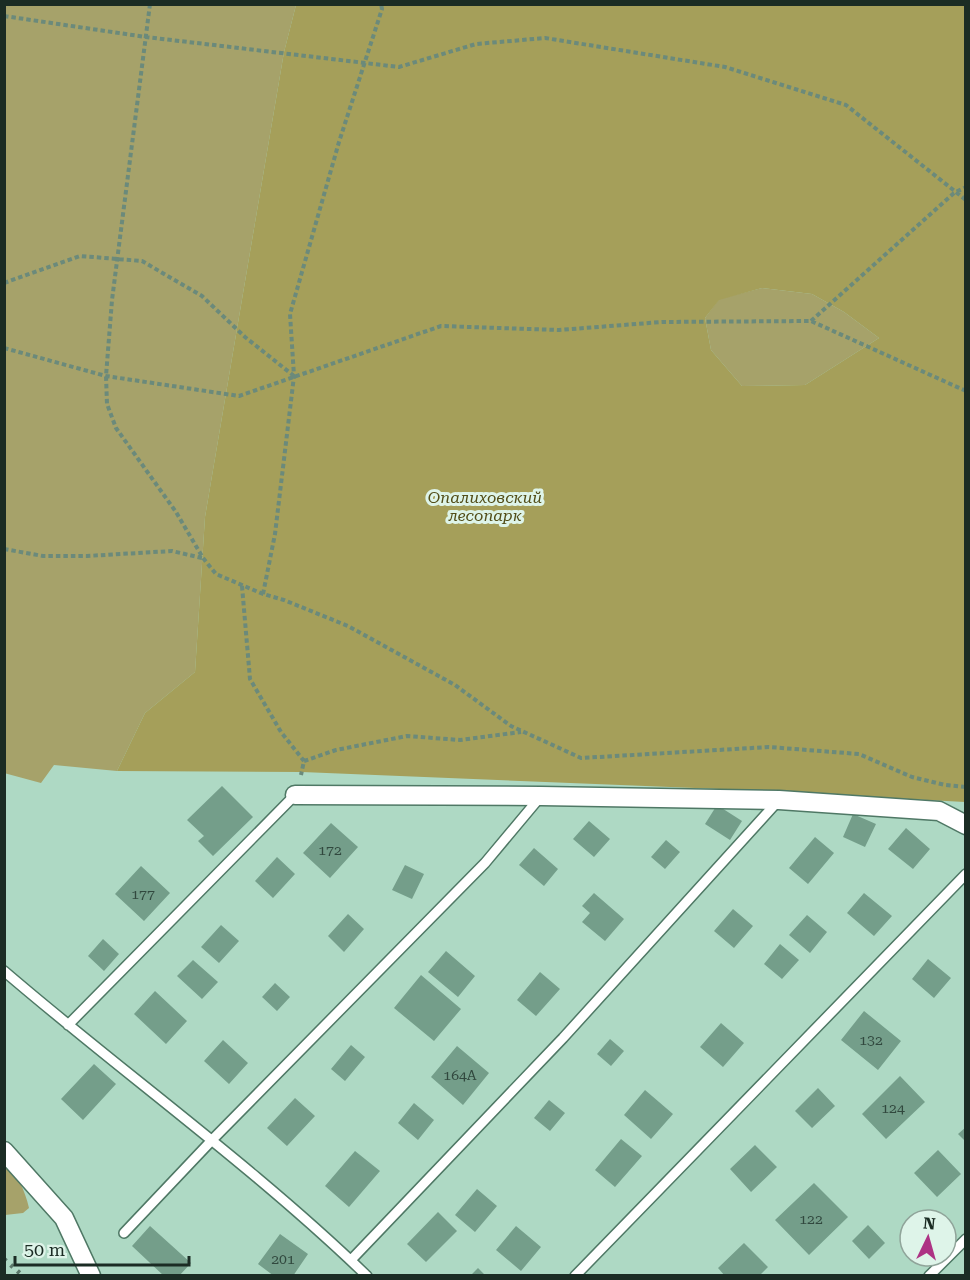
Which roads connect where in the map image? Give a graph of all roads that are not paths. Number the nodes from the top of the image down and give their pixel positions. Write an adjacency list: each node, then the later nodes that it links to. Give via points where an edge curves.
1 (295, 795): 2 (street); 7 (lane)
2 (541, 796): 3 (street); 8 (lane, via 485,863)
3 (779, 800): 4 (street, via 939,811); 12 (lane, via 562,1038)
4 (966, 825)
5 (966, 874): 15 (lane)
6 (4, 971): 7 (lane)
7 (68, 1025): 8 (lane)
8 (213, 1139): 10 (lane); 12 (lane)
9 (4, 1151): 13 (street, via 64,1218)
10 (124, 1233)
11 (966, 1239): 16 (lane)
12 (351, 1260): 14 (lane)
13 (91, 1275)
14 (367, 1275)
15 (575, 1275)
16 (929, 1275)

